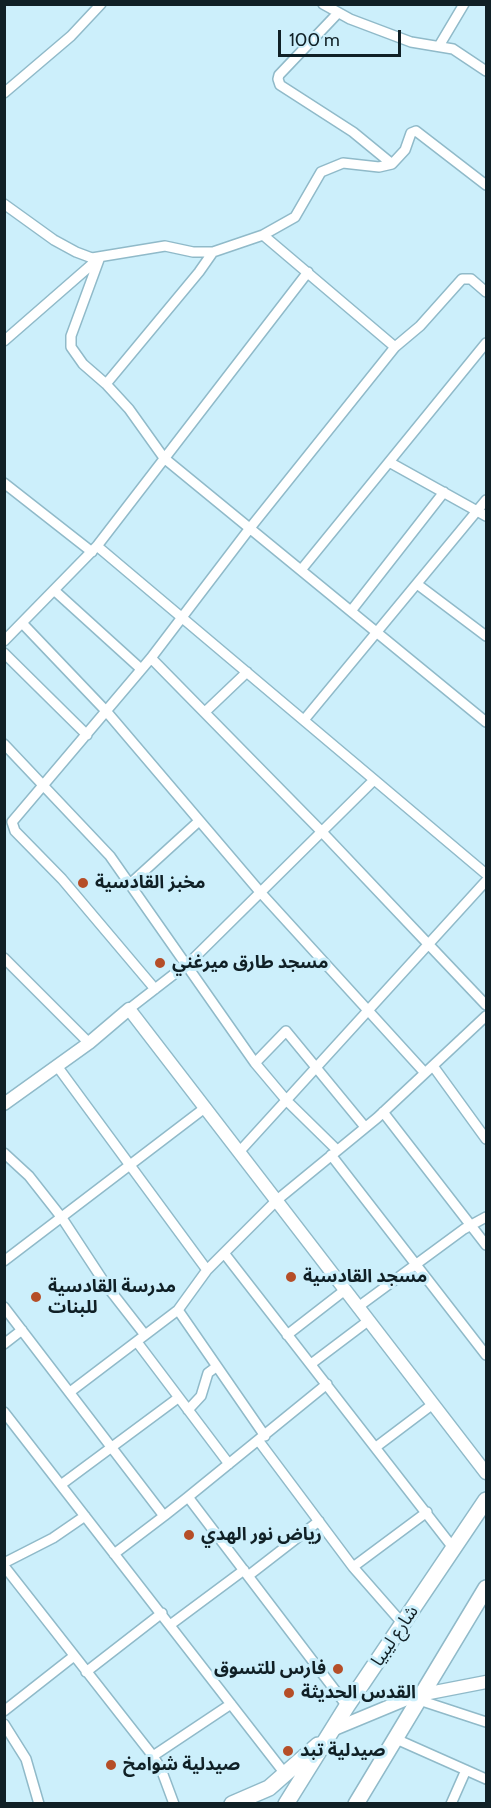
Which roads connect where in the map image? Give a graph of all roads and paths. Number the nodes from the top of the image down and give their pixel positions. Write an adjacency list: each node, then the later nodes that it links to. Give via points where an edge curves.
1 (100, 4): 7 (street, via 71,36)
2 (323, 4): 4 (street)
3 (464, 4): 5 (street)
4 (338, 13): 5 (street, via 411,42); 8 (street, via 279,75 280,85 353,132)
5 (439, 46): 6 (street, via 453,49)
6 (486, 71)
7 (4, 93)
8 (392, 164): 9 (street, via 416,131); 11 (street, via 331,166 314,180 295,217)
9 (486, 185)
10 (4, 204): 13 (street, via 76,252)
11 (263, 235): 12 (street); 14 (street)
12 (213, 252): 13 (street, via 165,246); 19 (street)
13 (100, 257): 16 (street); 19 (street, via 70,342 82,364)
14 (308, 272): 18 (street); 20 (street)
15 (486, 292): 18 (street, via 471,279 462,279 420,326)
16 (4, 341)
17 (486, 343): 21 (street)
18 (395, 347): 26 (street)
19 (106, 384): 20 (street)
20 (164, 458): 26 (street); 27 (street)
21 (389, 462): 23 (street); 28 (street)
22 (4, 483): 27 (street)
23 (444, 492): 25 (street); 31 (street)
24 (486, 500): 25 (street)
25 (482, 513): 29 (street)
26 (250, 528): 28 (street); 32 (street)
27 (94, 549): 30 (street); 32 (street)
28 (301, 570): 31 (street)
29 (417, 584): 34 (street); 35 (street)
30 (55, 591): 33 (street); 39 (street)
31 (351, 611): 34 (street)
32 (182, 617): 38 (street); 40 (street)
33 (23, 624): 36 (street); 41 (street)
34 (378, 633): 43 (street); 44 (street)
35 (486, 636)
36 (4, 641)
37 (4, 653): 45 (street)
38 (151, 658): 39 (street); 42 (street)
39 (141, 669): 41 (street)
40 (247, 672): 42 (street); 43 (street)
41 (106, 711): 45 (street); 49 (street)
42 (205, 712): 50 (street)
43 (304, 720): 47 (street)
44 (486, 722)
45 (87, 735): 48 (street)
46 (4, 744): 48 (street)
47 (374, 780): 50 (street); 51 (street)
48 (45, 784): 53 (street); 58 (street, via 15,818 12,828 62,879)
49 (199, 821): 53 (street); 54 (street)
50 (321, 831): 54 (street); 55 (street)
51 (486, 874)
52 (486, 881): 55 (street)
53 (131, 883): 57 (street)
54 (261, 893): 57 (street); 61 (street)
55 (430, 944): 59 (street); 61 (street)
56 (4, 958): 63 (street)
57 (185, 965): 58 (street); 64 (street)
58 (155, 989): 60 (street)
59 (486, 1005)
60 (129, 1010): 63 (street); 71 (street)
61 (368, 1011): 67 (street); 68 (street)
62 (484, 1022): 66 (street)
63 (89, 1043): 65 (street)
64 (255, 1063): 67 (street, via 286,1031); 69 (street)
65 (57, 1066): 70 (street); 78 (street)
66 (433, 1066): 68 (street); 74 (street)
67 (315, 1070): 69 (street); 73 (street)
68 (425, 1073): 72 (street)
69 (286, 1101): 75 (street); 76 (street)
70 (5, 1102)
71 (206, 1107): 75 (street); 78 (street)
72 (383, 1112): 73 (street); 82 (street)
73 (365, 1127): 76 (street)
74 (486, 1139)
75 (240, 1151): 79 (street)
76 (334, 1152): 79 (street); 86 (street)
77 (4, 1153): 81 (street, via 29,1176)
78 (130, 1165): 81 (street); 87 (street)
79 (277, 1200): 84 (street); 88 (street)
80 (486, 1217): 82 (street)
81 (62, 1218): 85 (street); 94 (street, via 106,1286)
82 (472, 1226): 83 (street); 86 (street)
83 (486, 1245)
84 (224, 1253): 87 (street); 95 (street)
85 (4, 1261)
86 (416, 1263): 90 (street); 98 (street)
87 (207, 1270): 91 (street)
88 (345, 1290): 90 (street); 95 (street)
89 (4, 1307): 93 (street)
90 (358, 1307): 92 (street)
91 (178, 1310): 94 (street); 100 (street)
92 (368, 1321): 99 (street); 104 (street)
93 (22, 1330): 97 (street); 102 (street)
94 (145, 1335): 96 (street)
95 (287, 1335): 99 (street)
96 (136, 1342): 102 (street); 103 (street)
97 (4, 1344)
98 (486, 1355)
99 (311, 1364): 101 (street)
100 (216, 1367): 105 (street, via 208,1373 201,1396); 107 (street)
101 (327, 1384): 107 (street); 109 (street)
102 (70, 1392): 108 (street)
103 (178, 1398): 105 (street); 108 (street)
104 (433, 1404): 109 (street); 111 (street)
105 (188, 1410): 110 (street)
106 (4, 1412): 112 (street)
107 (262, 1438): 110 (street); 118 (street)
108 (112, 1447): 112 (street); 117 (street)
109 (376, 1447): 115 (street)
110 (230, 1464): 113 (street)
111 (486, 1473)
112 (62, 1484): 116 (street)
113 (188, 1497): 117 (street); 123 (street)
114 (486, 1500): 119 (main road, شارع ليبيا)
115 (427, 1512): 119 (street); 122 (street)
116 (85, 1516): 120 (street); 121 (street)
117 (164, 1516): 120 (street)
118 (319, 1521): 122 (street); 123 (street)
119 (454, 1549): 126 (main road, شارع ليبيا)
120 (114, 1554): 125 (street)
121 (4, 1564): 128 (street)
122 (353, 1567): 126 (street)
123 (246, 1573): 127 (street); 133 (street)
124 (484, 1597): 131 (main road)
125 (162, 1614): 127 (street); 129 (street)
126 (403, 1624): 133 (main road, شارع ليبيا)
127 (171, 1625): 132 (street)
128 (74, 1656): 129 (street); 134 (street)
129 (87, 1672): 139 (street)
130 (486, 1682): 131 (street)
131 (421, 1697): 135 (street); 137 (street); 138 (main road)
132 (231, 1704): 139 (street); 141 (street)
133 (347, 1706): 137 (main road, شارع ليبيا)
134 (4, 1711)
135 (486, 1722)
136 (4, 1724): 143 (street, via 26,1759)
137 (331, 1732): 141 (main road); 146 (main road, شارع ليبيا)
138 (396, 1738): 140 (street); 147 (main road)
139 (153, 1756): 144 (street)
140 (466, 1770): 142 (street); 148 (street)
141 (286, 1775): 145 (main road, via 262,1792)
142 (486, 1779)
143 (39, 1803)
144 (174, 1803)
145 (232, 1803)
146 (286, 1803)
147 (356, 1803)
148 (451, 1803)

